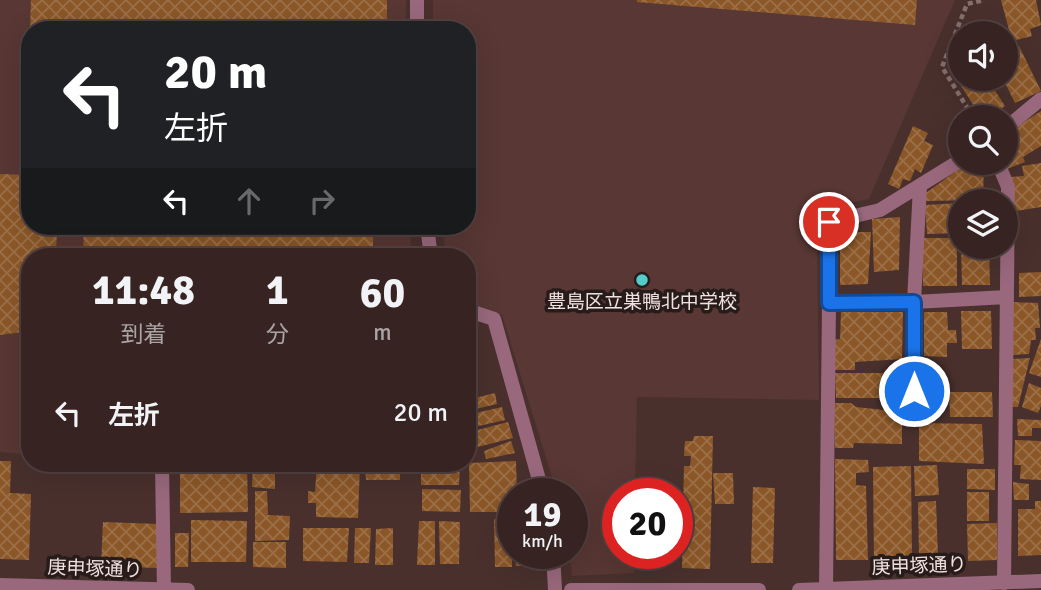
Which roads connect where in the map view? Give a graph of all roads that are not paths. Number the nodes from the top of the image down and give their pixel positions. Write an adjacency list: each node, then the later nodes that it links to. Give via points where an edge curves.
1 (417, 0): 2 (street)
2 (417, 21)
3 (1041, 99): 4 (street)
4 (1018, 118)
5 (948, 168): 7 (street)
6 (1003, 175): 8 (street, via 1008,187)
7 (920, 186): 9 (street); 10 (street, via 880,210 829,222)
8 (1007, 297): 9 (street); 17 (street)
9 (914, 302): 10 (street); 12 (street)
10 (829, 303): 19 (street)
11 (476, 313): 14 (street, via 494,319)
12 (914, 391)
13 (162, 472): 20 (street)
14 (539, 478)
15 (554, 569): 23 (street)
16 (1041, 581): 17 (street, 庚申塚通り)
17 (1003, 583): 19 (street, 庚申塚通り)
18 (0, 585): 20 (street, 庚申塚通り)
19 (826, 589): 26 (street, 庚申塚通り)
20 (164, 590): 21 (street, 庚申塚通り)
21 (178, 590): 22 (street, 庚申塚通り)
22 (188, 590)
23 (555, 590)
24 (571, 590): 25 (street)
25 (760, 590)
26 (799, 590)

